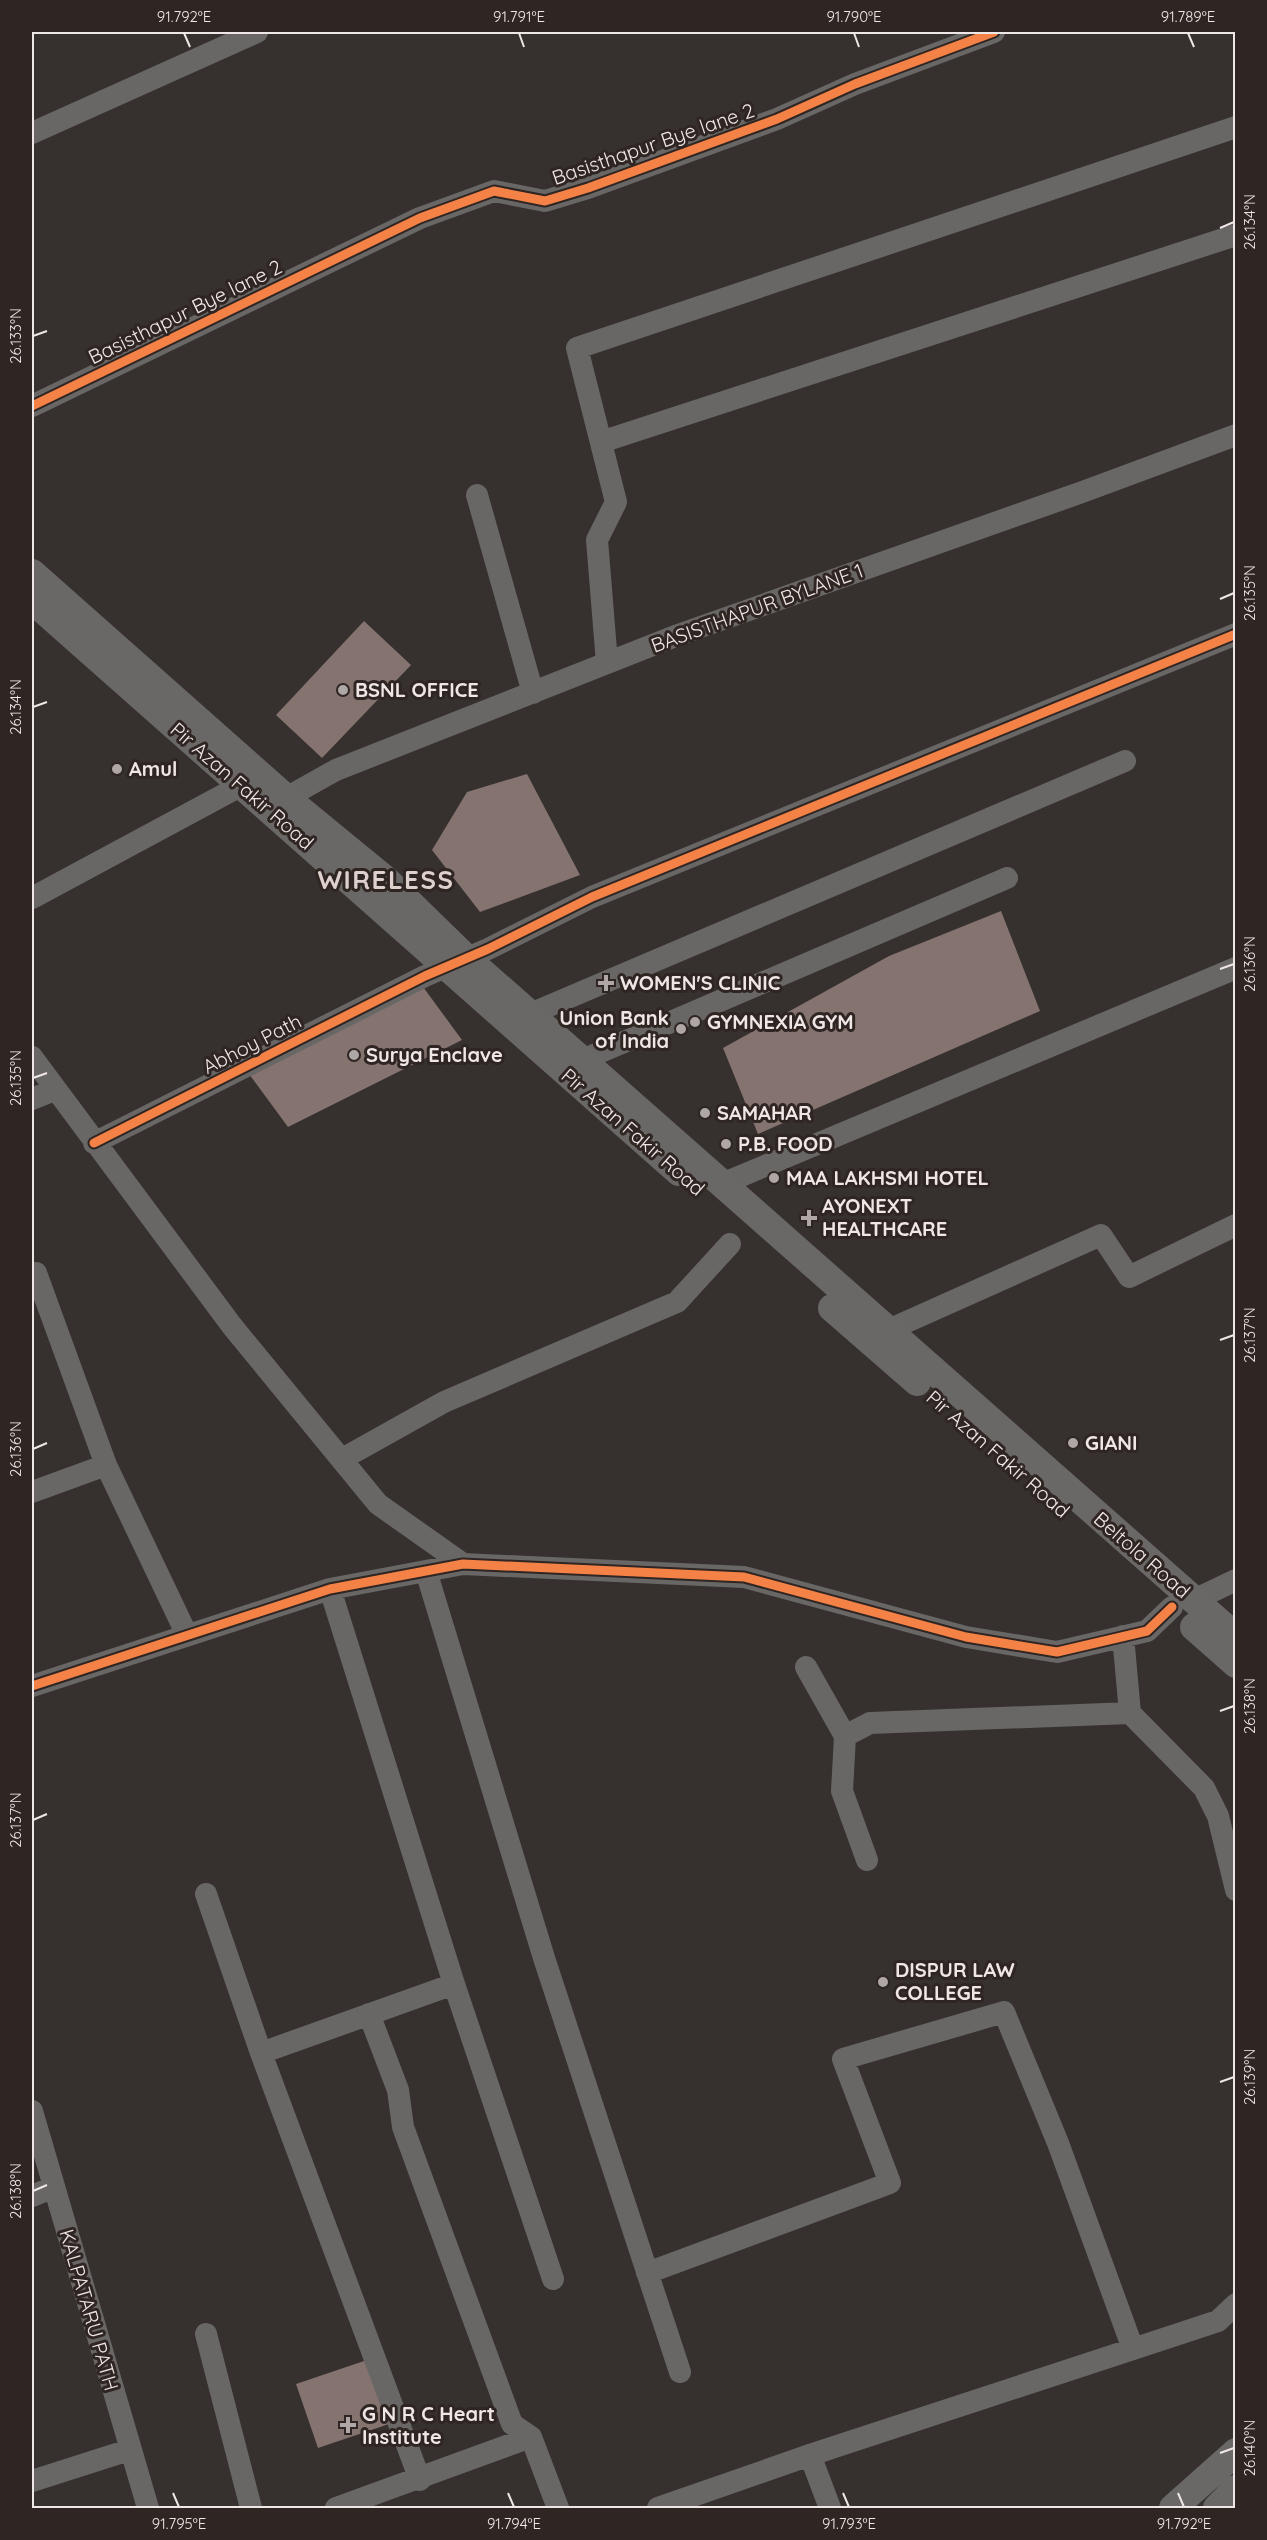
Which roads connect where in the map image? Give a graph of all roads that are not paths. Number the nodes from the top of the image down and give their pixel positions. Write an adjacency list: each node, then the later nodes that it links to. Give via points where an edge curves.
1 (256, 32): 4 (street)
2 (994, 32): 6 (street, Basisthapur Bye lane 2, via 855,84 777,119 588,188 545,201 494,190 420,218)
3 (1236, 127): 8 (street, via 577,348)
4 (32, 133)
5 (1236, 235): 8 (street)
6 (32, 406)
7 (1236, 435): 13 (street, BASISTHAPUR BYLANE 1)
8 (601, 442): 13 (street, via 616,502 597,540)
9 (477, 495): 14 (street)
10 (32, 573): 16 (main road, Pir Azan Fakir Road)
11 (32, 600): 16 (main road, Pir Azan Fakir Road)
12 (1236, 634): 20 (street, Abhoy Path, via 592,897)
13 (607, 663): 14 (street, BASISTHAPUR BYLANE 1)
14 (533, 693): 17 (street, BASISTHAPUR BYLANE 1, via 336,770)
15 (1125, 761): 22 (street)
16 (250, 780): 17 (main road, Pir Azan Fakir Road); 19 (street); 20 (main road, Pir Azan Fakir Road)
17 (286, 798): 20 (main road, Pir Azan Fakir Road, via 386,880)
18 (1007, 878): 24 (street)
19 (32, 898)
20 (446, 967): 22 (main road, Pir Azan Fakir Road); 27 (street, Abhoy Path); 32 (main road, Pir Azan Fakir Road)
21 (1236, 968): 28 (street)
22 (530, 1014): 24 (main road, Pir Azan Fakir Road)
23 (32, 1057): 25 (street)
24 (582, 1060): 28 (main road, Pir Azan Fakir Road)
25 (54, 1090): 26 (street); 27 (street)
26 (32, 1099)
27 (94, 1143): 33 (street, via 232,1326)
28 (722, 1184): 32 (main road, Pir Azan Fakir Road)
29 (1236, 1225): 32 (street, via 1129,1277 1101,1235)
30 (730, 1244): 33 (street, via 677,1302 444,1402)
31 (32, 1275): 34 (street, via 36,1273)
32 (877, 1334): 40 (main road, Pir Azan Fakir Road)
33 (342, 1459): 36 (street, via 378,1504)
34 (106, 1465): 35 (street); 41 (street)
35 (32, 1492)
36 (463, 1564): 37 (street); 42 (street, via 744,1577 966,1637 1057,1652)
37 (426, 1571): 39 (street); 58 (street, via 544,1958)
38 (1236, 1580): 40 (street)
39 (330, 1589): 41 (street); 52 (street)
40 (1183, 1604): 42 (street, via 1147,1631); 43 (main road, Beltola Road); 44 (main road, Pir Azan Fakir Road)
41 (187, 1635): 46 (street)
42 (1123, 1636): 47 (street)
43 (1236, 1637)
44 (1236, 1664)
45 (806, 1667): 48 (street)
46 (32, 1686)
47 (1130, 1713): 48 (street, via 870,1723); 50 (street, via 1204,1788 1218,1816)
48 (845, 1736): 49 (street, via 842,1791)
49 (867, 1860)
50 (1236, 1890)
51 (206, 1894): 54 (street)
52 (454, 1984): 53 (street); 59 (street)
53 (369, 2014): 54 (street); 64 (street, via 398,2090 403,2127 512,2424)
54 (261, 2054): 68 (street)
55 (32, 2110): 56 (street, KALPATARU PATH)
56 (54, 2187): 57 (street); 65 (street, KALPATARU PATH)
57 (32, 2196)
58 (647, 2273): 62 (street, via 890,2183 843,2059 1004,2012 1058,2143); 63 (street)
59 (553, 2279)
60 (1236, 2304): 62 (street, via 1218,2321)
61 (206, 2334): 72 (street)
62 (1133, 2349): 67 (street)
63 (680, 2372)
64 (531, 2437): 68 (street); 74 (street)
65 (129, 2450): 69 (street); 71 (street, KALPATARU PATH)
66 (1236, 2452): 77 (main road)
67 (810, 2455): 75 (street); 76 (street)
68 (420, 2480): 73 (street)
69 (32, 2481)
70 (1236, 2489): 78 (main road)
71 (148, 2508)
72 (251, 2508)
73 (336, 2508)
74 (558, 2508)
75 (658, 2508)
76 (830, 2508)
77 (1173, 2508)
78 (1217, 2508)

